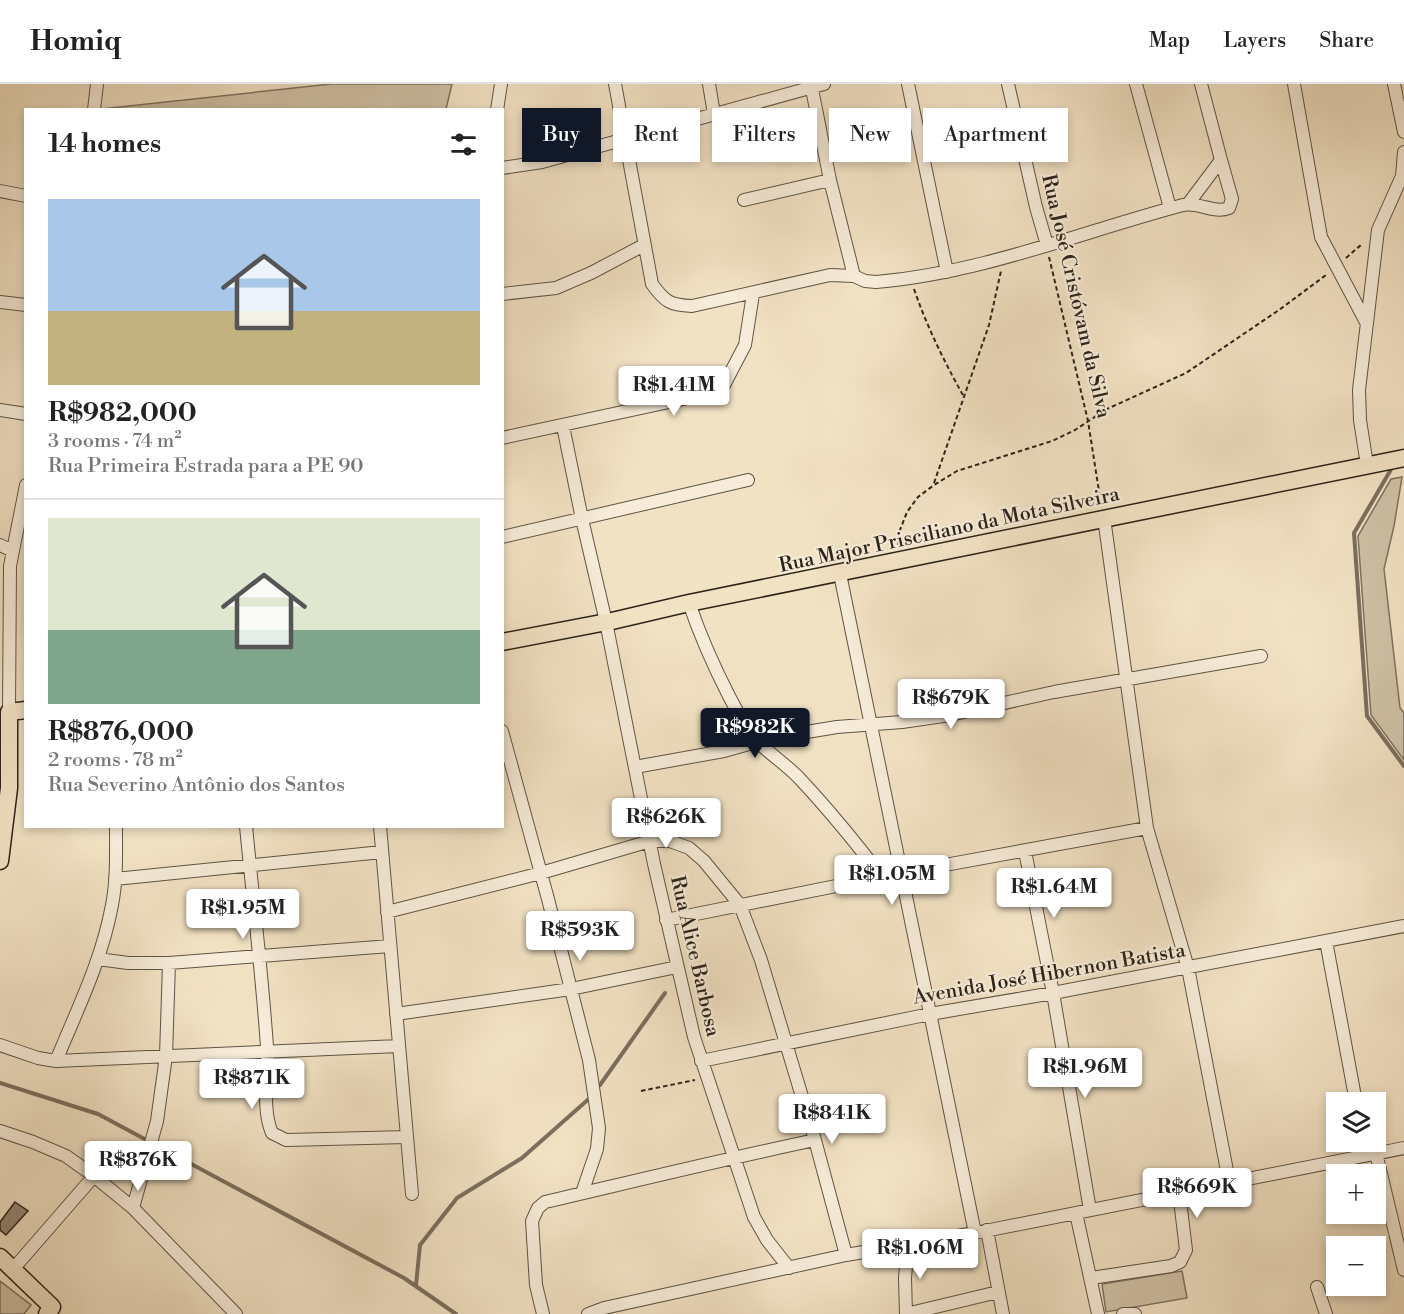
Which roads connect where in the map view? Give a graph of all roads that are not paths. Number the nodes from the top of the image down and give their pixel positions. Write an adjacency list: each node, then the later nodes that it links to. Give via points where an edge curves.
1 (97, 84): 13 (street)
2 (501, 84): 14 (street)
3 (615, 84): 15 (street)
4 (709, 84): 16 (street)
5 (824, 84): 12 (street)
6 (908, 84): 32 (street)
7 (1008, 84): 31 (street, Rua José Cristóvam da Silva)
8 (1136, 84): 29 (street)
9 (1201, 84): 21 (street)
10 (1294, 84): 38 (street, via 1321,237)
11 (1394, 84): 18 (street)
12 (811, 86): 17 (street); 24 (street)
13 (94, 108)
14 (497, 108)
15 (620, 108)
16 (713, 108)
17 (735, 108)
18 (1404, 132)
19 (613, 143): 23 (street)
20 (1404, 152): 38 (street, via 1402,176 1378,230)
21 (1221, 160): 28 (street); 28 (street, via 1232,199 1229,208 1217,211)
22 (630, 162): 30 (street)
23 (504, 168)
24 (830, 180): 27 (street); 33 (street)
25 (0, 191): 26 (street)
26 (24, 196)
27 (744, 200)
28 (1188, 204): 29 (street)
29 (1170, 208): 31 (street)
30 (644, 245): 34 (street, via 556,288); 35 (street, via 652,284 663,300 692,306)
31 (1047, 245): 32 (street, via 1003,260)
32 (947, 272): 33 (street, via 876,282)
33 (854, 276): 35 (street, via 830,275)
34 (504, 294)
35 (753, 294): 41 (street, via 745,345 724,385 706,394)
36 (0, 303): 37 (street)
37 (24, 305)
38 (1368, 325): 44 (street, via 1359,390 1360,420)
39 (0, 410): 40 (street)
40 (24, 414)
41 (563, 426): 42 (street); 48 (street, Rua Alice Barbosa)
42 (504, 438)
43 (1404, 458): 44 (main road, Rua Major Prisciliano da Mota Silveira)
44 (1374, 463): 47 (main road, Rua Major Prisciliano da Mota Silveira)
45 (748, 480): 48 (street)
46 (24, 495): 51 (street)
47 (1104, 518): 52 (main road, Rua Major Prisciliano da Mota Silveira); 57 (street)
48 (582, 519): 49 (street); 54 (street, Rua Alice Barbosa)
49 (504, 537)
50 (0, 545): 51 (street)
51 (13, 551): 58 (street, via 10,566)
52 (840, 574): 53 (main road, Rua Major Prisciliano da Mota Silveira); 59 (street)
53 (689, 603): 54 (main road, Rua Major Prisciliano da Mota Silveira); 60 (street, via 720,678)
54 (606, 622): 55 (main road, Rua Major Prisciliano da Mota Silveira); 63 (street, Rua Alice Barbosa)
55 (504, 642)
56 (1261, 657): 57 (street)
57 (1127, 679): 59 (street, via 950,715); 67 (street)
58 (17, 711): 71 (main road)
59 (870, 724): 60 (street); 74 (street)
60 (758, 742): 63 (street); 75 (street, via 799,778)
61 (504, 744): 62 (street)
62 (507, 764): 73 (street)
63 (635, 767): 68 (street, Rua Alice Barbosa)
64 (116, 828): 76 (street)
65 (246, 828): 72 (street)
66 (380, 828): 70 (street)
67 (1147, 828): 69 (street); 87 (street)
68 (650, 841): 73 (street); 77 (street, via 670,841 689,848); 79 (street, Rua Alice Barbosa)
69 (1025, 851): 74 (street); 89 (street)
70 (382, 852): 72 (street); 78 (street)
71 (0, 861)
72 (250, 866): 76 (street); 83 (street)
73 (541, 873): 78 (street); 88 (street)
74 (901, 873): 75 (street); 91 (street)
75 (882, 877): 77 (street)
76 (115, 879): 84 (street, via 113,904)
77 (740, 905): 79 (street); 92 (street)
78 (387, 912): 82 (street)
79 (666, 920): 86 (street, Rua Alice Barbosa)
80 (1404, 926): 81 (street, Avenida José Hibernon Batista)
81 (1326, 941): 87 (street, Avenida José Hibernon Batista); 99 (street)
82 (390, 946): 83 (street); 90 (street)
83 (260, 956): 85 (street); 95 (street)
84 (98, 959): 85 (street); 98 (street)
85 (169, 963): 96 (street)
86 (677, 967): 88 (street); 97 (street, Rua Alice Barbosa)
87 (1188, 968): 89 (street, Avenida José Hibernon Batista); 107 (street)
88 (572, 989): 90 (street); 109 (street, via 589,1060 599,1128 597,1149)
89 (1053, 993): 91 (street, Avenida José Hibernon Batista); 112 (street)
90 (396, 1014): 94 (street)
91 (930, 1014): 92 (street, Avenida José Hibernon Batista); 114 (street)
92 (787, 1043): 97 (street, Avenida José Hibernon Batista); 102 (street)
93 (0, 1045): 98 (street)
94 (399, 1046): 95 (street); 101 (street)
95 (267, 1051): 96 (street); 101 (street, via 268,1124 272,1134 286,1140)
96 (166, 1056): 98 (street); 111 (street, via 156,1126)
97 (701, 1061): 105 (street, Rua Alice Barbosa)
98 (56, 1062)
99 (1354, 1092)
100 (0, 1131): 106 (street, via 66,1156)
101 (407, 1137): 110 (street)
102 (815, 1140): 105 (street); 116 (street)
103 (1404, 1148): 104 (street)
104 (1371, 1154): 107 (street); 120 (street)
105 (733, 1157): 109 (street); 119 (street, Rua Alice Barbosa, via 754,1217)
106 (94, 1176): 111 (street); 118 (street)
107 (1228, 1181): 108 (street)
108 (1179, 1192): 112 (street); 121 (street, via 1186,1250 1180,1262)
109 (582, 1193): 126 (street, via 546,1202 532,1221 536,1285)
110 (412, 1194)
111 (133, 1208): 125 (street)
112 (1090, 1210): 113 (street)
113 (1076, 1213): 114 (street); 121 (street)
114 (981, 1232): 115 (street); 123 (street)
115 (908, 1244): 116 (street); 128 (street)
116 (846, 1255): 119 (street)
117 (0, 1257): 118 (main road)
118 (14, 1268): 124 (main road)
119 (789, 1268): 127 (street)
120 (1404, 1270)
121 (1090, 1278): 130 (street)
122 (1317, 1287): 133 (street)
123 (998, 1292): 128 (street); 129 (street)
124 (53, 1312)
125 (236, 1314)
126 (543, 1314)
127 (588, 1314)
128 (906, 1314)
129 (1003, 1314)
130 (1098, 1314)
131 (1123, 1314): 132 (street)
132 (1135, 1314)
133 (1326, 1314)

